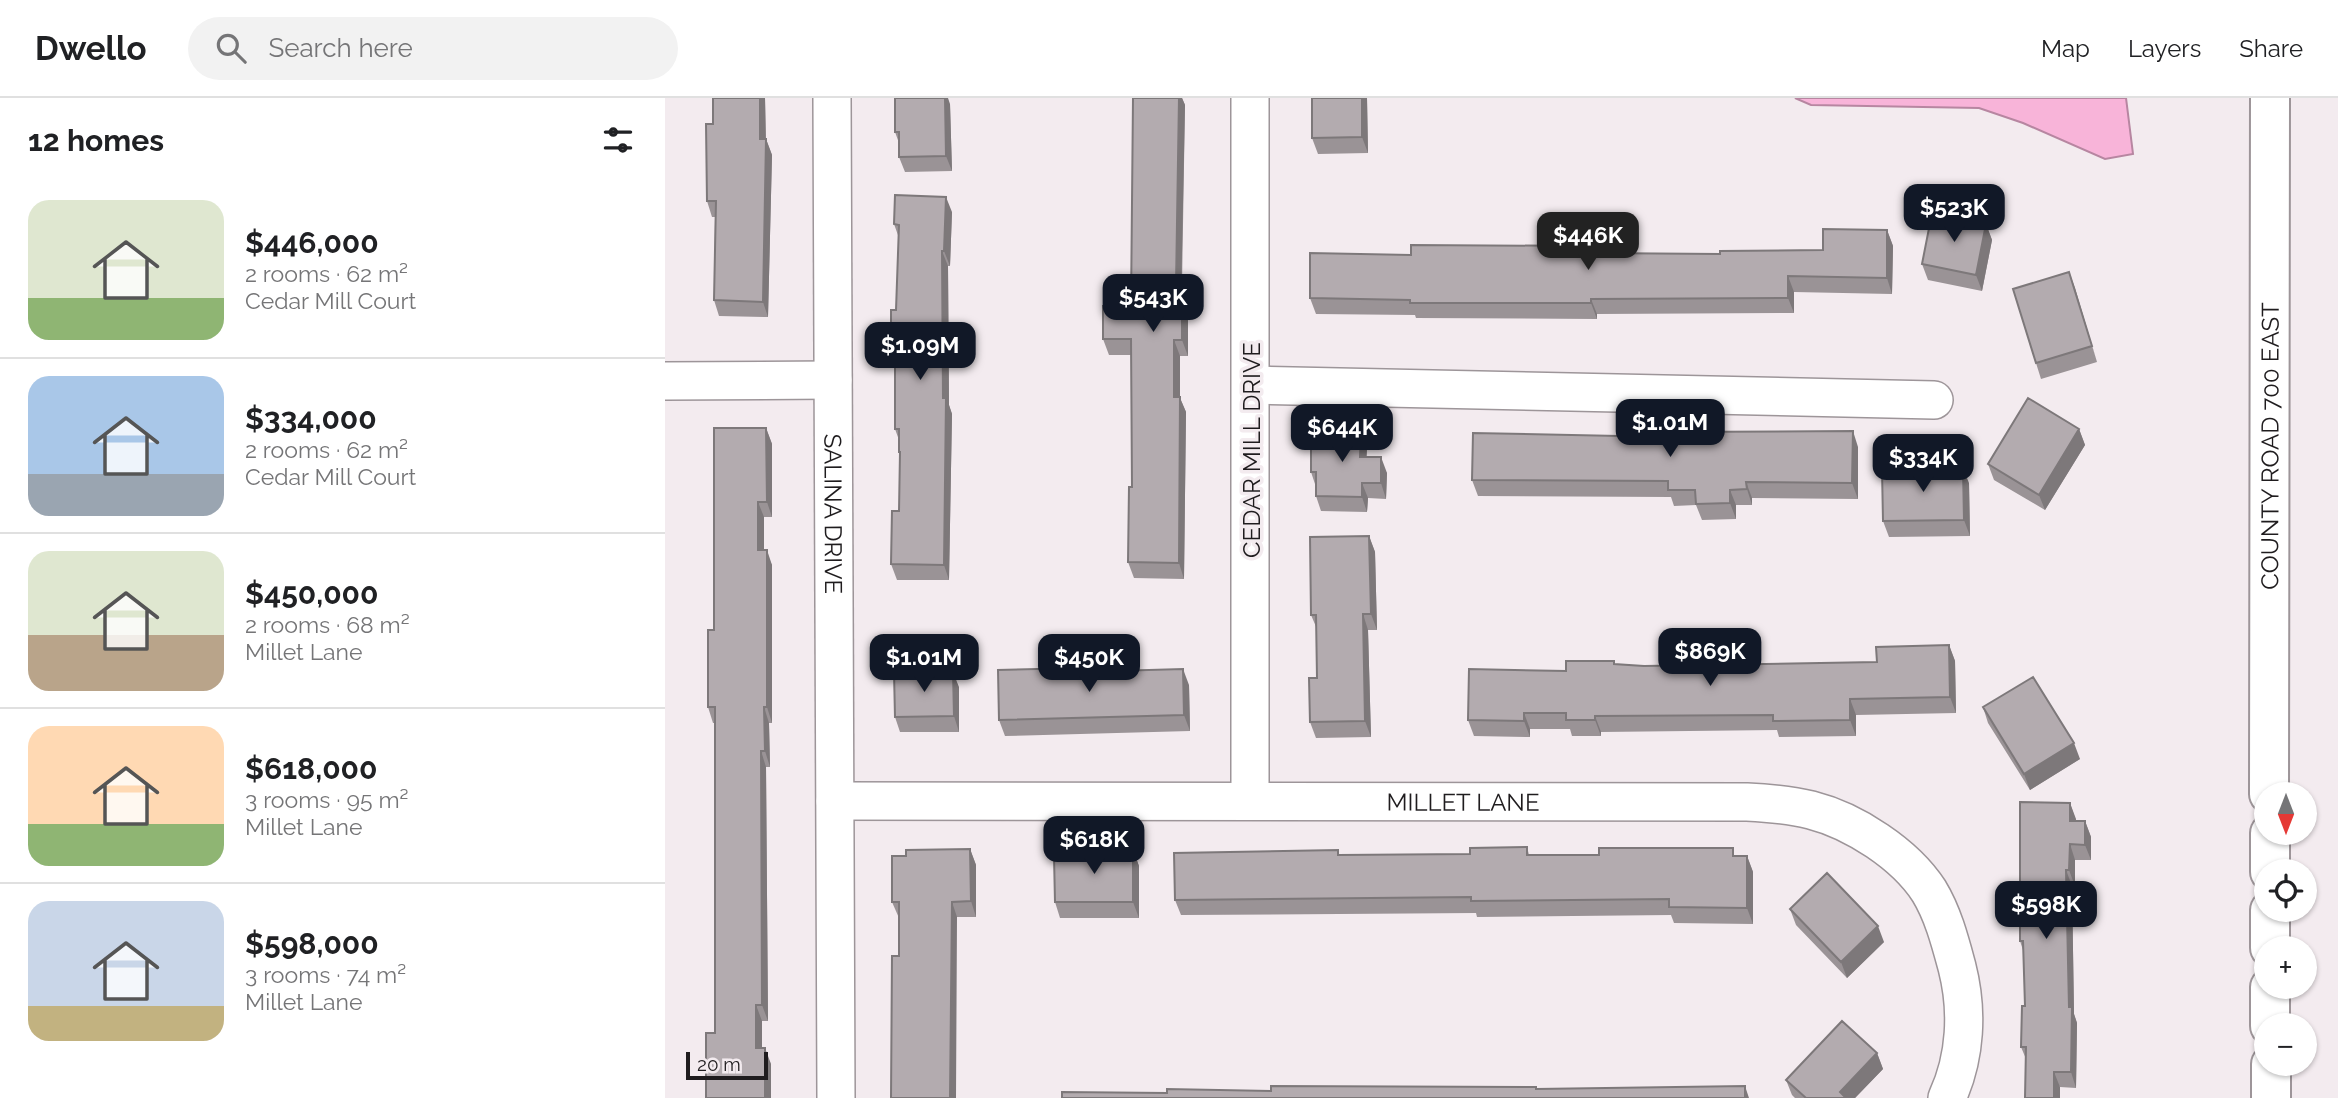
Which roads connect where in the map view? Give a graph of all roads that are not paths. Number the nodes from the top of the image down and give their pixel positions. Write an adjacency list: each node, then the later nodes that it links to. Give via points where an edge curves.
1 (832, 98): 4 (street, SALINA DRIVE)
2 (1250, 98): 6 (street, CEDAR MILL DRIVE)
3 (2270, 98): 8 (main road, COUNTY ROAD 700 EAST)
4 (833, 380): 5 (street); 9 (street, SALINA DRIVE)
5 (665, 381)
6 (1252, 385): 7 (street); 10 (street, CEDAR MILL DRIVE)
7 (1934, 400)
8 (2269, 782)
9 (835, 801): 10 (street, MILLET LANE); 12 (street, SALINA DRIVE)
10 (1250, 801): 13 (street, MILLET LANE, via 1747,802 1812,810 1850,826 1885,846 1907,866 1944,921 1961,985 1964,1018 1961,1054)
11 (2271, 1076): 14 (main road)
12 (836, 1098)
13 (1947, 1098)
14 (2271, 1098)

